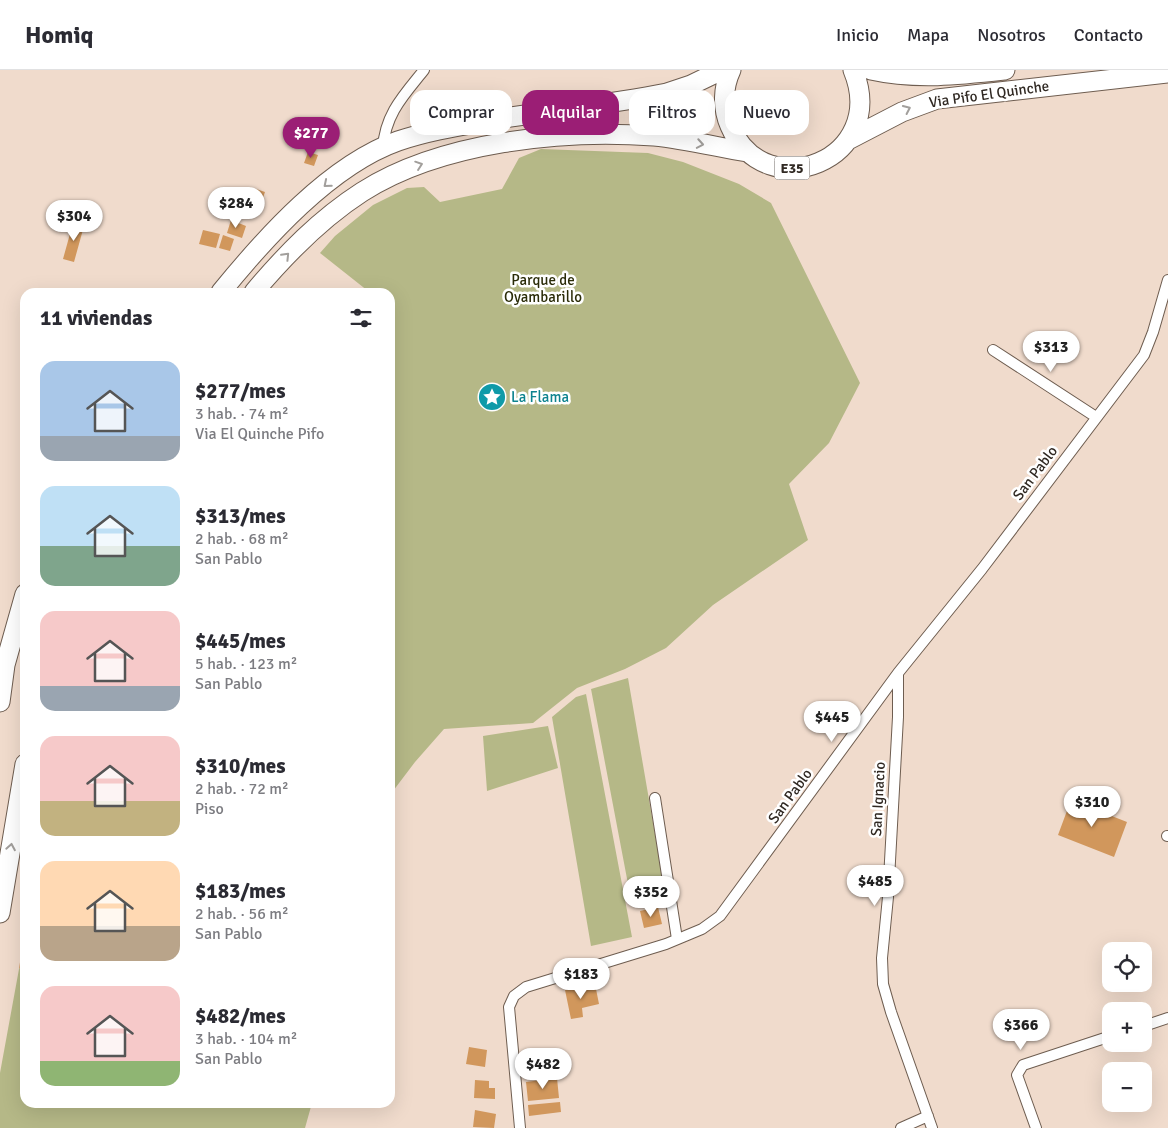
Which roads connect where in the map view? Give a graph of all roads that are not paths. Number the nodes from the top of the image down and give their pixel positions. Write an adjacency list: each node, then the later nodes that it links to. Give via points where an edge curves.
1 (424, 70): 9 (street, via 394,108)
2 (722, 70): 9 (highway, via 667,93 454,127)
3 (731, 70): 10 (highway, E35, via 724,98 726,118 734,137)
4 (852, 70): 8 (highway, E35, via 858,84 860,103 857,122)
5 (872, 70): 6 (highway, via 899,76 937,77)
6 (1005, 70)
7 (1168, 73): 8 (highway, Via Pifo El Quinche / E35, one-way to 7, via 902,112 937,99)
8 (848, 140): 10 (highway, E35, via 832,156 812,166 789,168 767,164)
9 (383, 148): 12 (highway, one-way to 12, via 333,178 289,216)
10 (747, 152): 13 (highway, E35, one-way to 10, via 307,234 362,192 399,172 468,150 528,139 612,134 656,136)
11 (1168, 280): 15 (street, San Pablo, via 1144,355)
12 (223, 288)
13 (258, 288)
14 (993, 350): 15 (street)
15 (1096, 417): 17 (street, San Pablo, via 982,569)
16 (20, 612): 18 (highway, via 5,665)
17 (898, 673): 22 (street, San Pablo, via 720,916 702,930); 26 (street, San Ignacio, via 883,984)
18 (0, 702)
19 (20, 794): 21 (highway, one-way to 19)
20 (655, 798): 22 (street)
21 (0, 913)
22 (677, 940): 27 (street, San Pablo, via 526,987 514,996 509,1007)
23 (1168, 1018): 24 (street)
24 (1152, 1023)
25 (1102, 1039): 30 (street, via 1023,1065 1017,1076)
26 (928, 1116): 28 (street); 29 (street, San Ignacio)
27 (520, 1128)
28 (901, 1128)
29 (932, 1128)
30 (1036, 1128)

